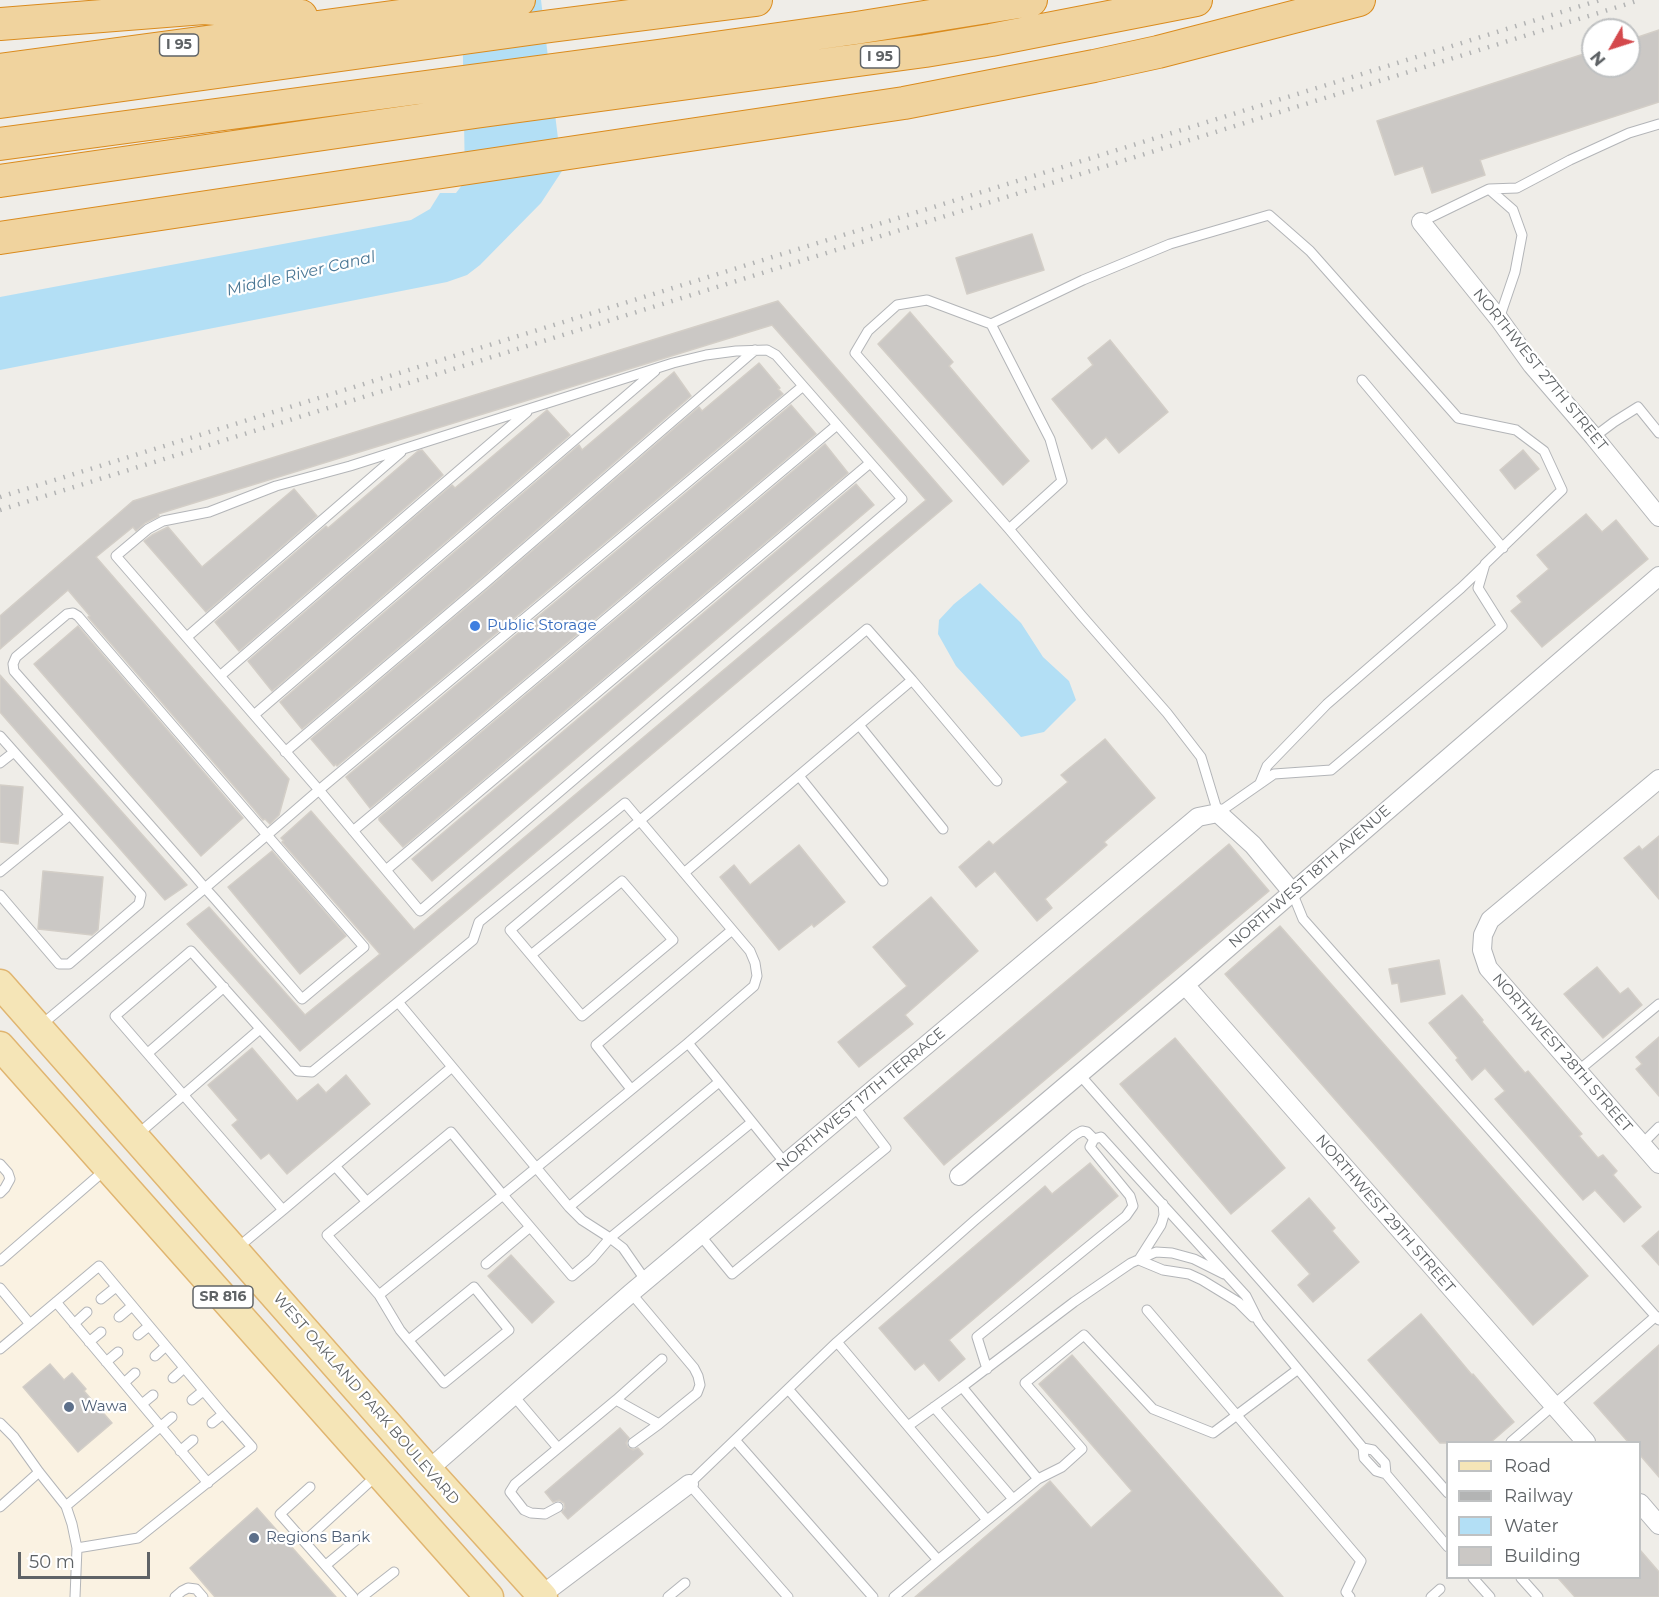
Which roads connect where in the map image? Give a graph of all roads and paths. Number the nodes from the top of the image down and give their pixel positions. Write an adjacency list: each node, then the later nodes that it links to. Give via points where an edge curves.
1 (519, 0): 7 (highway, I 95)
2 (756, 0): 7 (highway, via 551,26)
3 (1031, 0): 10 (highway, via 856,28)
4 (1196, 0): 10 (highway, I 95, via 925,51)
5 (1359, 0): 20 (highway, via 1094,66 836,114)
6 (358, 21): 7 (highway, I 95); 8 (highway, via 204,8); 9 (highway, I 95)
7 (463, 23): 12 (highway)
8 (0, 24)
9 (0, 70)
10 (560, 85): 11 (highway, I 95)
11 (473, 97): 14 (highway); 15 (highway, I 95)
12 (0, 102)
13 (1659, 124): 17 (lane, via 1629,133 1517,188)
14 (0, 144)
15 (124, 164): 16 (highway, I 95); 18 (highway)
16 (0, 181)
17 (1489, 189): 19 (lane); 21 (lane, via 1514,210 1522,235 1515,272)
18 (0, 200)
19 (1421, 222): 21 (street, NORTHWEST 27TH STREET)
20 (0, 238)
21 (1499, 319): 30 (street, NORTHWEST 27TH STREET, via 1532,365)
22 (991, 324): 34 (lane, via 1050,439 1062,481); 34 (lane, via 927,300 897,305 868,331 855,353); 35 (lane, via 1170,244 1269,215 1310,250 1458,418 1516,430 1544,451 1562,489)
23 (755, 350): 24 (lane, via 706,355); 26 (lane, via 776,355); 45 (lane)
24 (658, 368): 27 (lane); 41 (lane)
25 (1362, 380): 35 (lane)
26 (803, 386): 28 (lane); 51 (lane)
27 (531, 409): 31 (lane); 39 (lane)
28 (837, 424): 32 (lane); 56 (lane)
29 (1659, 433): 30 (lane, via 1638,407)
30 (1594, 437): 33 (street, NORTHWEST 27TH STREET)
31 (405, 448): 38 (lane); 38 (lane, via 276,486 208,512 163,521 116,556)
32 (870, 463): 58 (lane); 58 (lane, via 902,499 420,911)
33 (1659, 518)
34 (1009, 529): 52 (lane, via 1201,757)
35 (1503, 548): 36 (lane)
36 (1485, 564): 50 (lane, via 1327,704 1268,766); 50 (lane, via 1478,588 1503,626 1331,770 1274,774)
37 (1659, 576): 63 (street, NORTHWEST 18TH AVENUE)
38 (187, 638): 39 (lane)
39 (220, 676): 41 (lane)
40 (912, 680): 42 (lane); 49 (lane); 54 (lane, via 867,629)
41 (254, 715): 45 (lane)
42 (859, 725): 47 (lane); 55 (lane)
43 (0, 736): 44 (lane)
44 (14, 752): 46 (lane); 53 (lane)
45 (285, 752): 51 (lane)
46 (0, 763)
47 (799, 776): 60 (lane); 61 (lane)
48 (1659, 779): 79 (street, NORTHWEST 28TH STREET, via 1490,920 1483,934 1482,950 1488,968)
49 (998, 781)
50 (1259, 785): 52 (lane)
51 (319, 790): 56 (lane); 57 (lane)
52 (1218, 813): 63 (street, via 1253,845); 84 (street, NORTHWEST 17TH TERRACE, via 1198,817)
53 (70, 815): 59 (lane); 64 (lane, via 141,896 138,904 69,964 59,963)
54 (640, 821): 60 (lane); 66 (lane, via 510,930); 70 (lane, via 624,803 479,922 473,940)
55 (944, 829)
56 (353, 831): 58 (lane)
57 (267, 835): 62 (lane); 62 (lane, via 364,947 302,999); 62 (lane, via 78,616 67,614 16,657 14,671)
58 (386, 870)
59 (0, 872)
60 (684, 873): 65 (lane)
61 (883, 881)
62 (205, 888): 72 (lane)
63 (1292, 892): 68 (street, NORTHWEST 18TH AVENUE); 123 (lane, via 1303,919)
64 (0, 895)
65 (732, 930): 75 (lane, via 755,963 754,986); 82 (lane, via 596,1045)
66 (531, 955): 66 (lane, via 582,1016 673,940 622,881)
67 (0, 984): 72 (main road, WEST OAKLAND PARK BOULEVARD / SR 816)
68 (1185, 985): 80 (street, NORTHWEST 18TH AVENUE); 153 (street, NORTHWEST 29TH STREET)
69 (224, 987): 73 (lane); 77 (lane); 77 (lane, via 190,951 115,1016)
70 (398, 1002): 73 (lane, via 312,1072 298,1071); 78 (lane)
71 (1659, 1004): 79 (lane)
72 (39, 1028): 74 (main road, via 18,1034); 87 (main road, WEST OAKLAND PARK BOULEVARD / SR 816)
73 (260, 1029): 83 (lane)
74 (0, 1030)
75 (688, 1043): 81 (lane); 82 (lane)
76 (0, 1046): 94 (main road, SR 816)
77 (148, 1053): 83 (lane)
78 (452, 1066): 93 (lane); 95 (lane)
79 (1579, 1070): 89 (street, NORTHWEST 28TH STREET)
80 (1079, 1074): 97 (street, NORTHWEST 18TH AVENUE); 177 (lane)
81 (719, 1082): 85 (lane); 102 (lane)
82 (631, 1089): 95 (lane)
83 (183, 1095): 87 (lane); 103 (lane)
84 (854, 1106): 90 (street, NORTHWEST 17TH TERRACE); 105 (lane, via 886,1148 732,1274)
85 (752, 1122): 90 (lane); 106 (lane)
86 (1659, 1127): 89 (lane)
87 (134, 1137): 96 (main road, WEST OAKLAND PARK BOULEVARD / SR 816)
88 (1094, 1139): 101 (lane, via 1101,1137); 132 (lane, via 1087,1132 1075,1135); 140 (lane, via 1090,1147 1130,1196 1133,1206 1126,1216 977,1337)
89 (1642, 1144): 92 (street, NORTHWEST 28TH STREET)
90 (785, 1163): 105 (street, NORTHWEST 17TH TERRACE)
91 (0, 1164): 98 (lane, via 10,1179)
92 (1659, 1164)
93 (335, 1166): 100 (lane); 103 (lane)
94 (108, 1167): 96 (main road, via 128,1161); 109 (lane); 172 (main road, SR 816)
95 (536, 1167): 99 (lane); 102 (lane)
96 (165, 1170): 107 (main road, WEST OAKLAND PARK BOULEVARD / SR 816)
97 (959, 1176)
98 (0, 1193)
99 (503, 1195): 100 (lane, via 451,1131); 104 (lane); 116 (lane)
100 (367, 1202): 116 (lane, via 327,1235)
101 (1162, 1203): 108 (lane, via 1161,1225); 111 (lane)
102 (569, 1207): 106 (lane, via 582,1221)
103 (283, 1210): 107 (lane)
104 (530, 1227): 106 (lane, via 572,1276); 110 (lane)
105 (700, 1235): 112 (street, NORTHWEST 17TH TERRACE)
106 (610, 1238): 112 (lane)
107 (235, 1250): 170 (main road, WEST OAKLAND PARK BOULEVARD / SR 816)
108 (1139, 1260): 111 (lane, via 1156,1252 1172,1253 1194,1259); 124 (lane, via 1202,1280 1238,1302); 140 (lane, via 1074,1302)
109 (0, 1261)
110 (486, 1264)
111 (1229, 1277): 124 (lane, via 1246,1296)
112 (646, 1281): 115 (street, NORTHWEST 17TH TERRACE)
113 (116, 1287): 117 (lane); 118 (lane, via 99,1266); 119 (lane)
114 (0, 1288): 125 (lane)
115 (631, 1293): 149 (street, NORTHWEST 17TH TERRACE); 160 (lane, via 700,1380 697,1393)
116 (379, 1295): 130 (lane)
117 (101, 1299)
118 (56, 1302): 125 (lane); 126 (lane)
119 (132, 1306): 122 (lane); 127 (lane)
120 (1147, 1310): 156 (lane)
121 (87, 1312): 126 (lane)
122 (119, 1317)
123 (1657, 1318): 153 (lane)
124 (1259, 1322): 141 (lane)
125 (30, 1324): 134 (lane)
126 (74, 1324): 131 (lane)
127 (149, 1326): 129 (lane); 133 (lane)
128 (101, 1332): 131 (lane)
129 (138, 1335)
130 (409, 1341): 130 (lane, via 444,1383 509,1330 474,1287)
131 (89, 1342): 138 (lane)
132 (837, 1342): 146 (lane); 161 (lane)
133 (166, 1346): 136 (lane); 139 (lane)
134 (0, 1349)
135 (118, 1352): 138 (lane)
136 (155, 1356)
137 (662, 1359): 151 (lane)
138 (106, 1362): 144 (lane)
139 (184, 1368): 143 (lane); 147 (lane)
140 (987, 1369): 145 (lane)
141 (1297, 1370): 156 (lane); 187 (lane, via 1363,1448 1373,1450 1385,1463 1386,1474)
142 (135, 1374): 144 (lane)
143 (173, 1378)
144 (124, 1383): 152 (lane)
145 (962, 1388): 154 (lane); 173 (lane)
146 (788, 1389): 164 (lane); 189 (lane)
147 (203, 1391): 150 (lane); 155 (lane)
148 (153, 1395): 152 (lane)
149 (513, 1395): 168 (lane); 170 (street, NORTHWEST 17TH TERRACE)
150 (192, 1400)
151 (616, 1400): 160 (lane); 168 (lane)
152 (142, 1404): 162 (lane)
153 (1553, 1405): 165 (lane); 166 (street, NORTHWEST 29TH STREET)
154 (934, 1407): 161 (lane); 178 (lane)
155 (223, 1414): 159 (lane); 174 (lane, via 252,1447)
156 (1236, 1415): 173 (lane, via 1213,1433 1153,1409 1084,1335 1025,1383 1082,1449 1062,1467); 207 (lane, via 1361,1561 1346,1592)
157 (172, 1417): 162 (lane)
158 (0, 1423): 171 (lane)
159 (212, 1424)
160 (659, 1424): 167 (lane)
161 (908, 1426): 183 (lane)
162 (161, 1427): 169 (lane); 180 (lane)
163 (193, 1440): 169 (lane)
164 (735, 1440): 175 (lane); 205 (lane)
165 (1513, 1441)
166 (1584, 1441)
167 (633, 1443)
168 (558, 1448): 182 (lane, via 510,1492 531,1513 545,1514)
169 (180, 1451): 174 (lane)
170 (428, 1470): 172 (main road, via 398,1478); 196 (main road, WEST OAKLAND PARK BOULEVARD / SR 816)
171 (39, 1472): 180 (lane); 181 (lane)
172 (379, 1473): 186 (lane); 202 (main road, SR 816)
173 (1038, 1479): 178 (lane)
174 (208, 1483): 188 (lane, via 138,1538)
175 (689, 1484): 196 (street); 204 (lane)
176 (310, 1486): 186 (lane, via 280,1514)
177 (1446, 1492)
178 (1013, 1499): 183 (lane)
179 (1641, 1504): 184 (street)
180 (66, 1506): 188 (lane)
181 (0, 1507)
182 (558, 1507)
183 (987, 1520): 189 (lane)
184 (1659, 1525)
185 (362, 1535): 190 (lane)
186 (305, 1541): 190 (lane)
187 (1446, 1545)
188 (77, 1548): 197 (lane)
189 (938, 1560): 206 (lane)
190 (326, 1565): 200 (lane)
191 (394, 1572): 201 (lane)
192 (1474, 1579): 209 (lane)
193 (1522, 1579): 210 (lane)
194 (685, 1583): 203 (lane)
195 (1440, 1589): 208 (lane)
196 (541, 1596)
197 (75, 1597)
198 (175, 1597): 199 (lane, via 189,1588)
199 (203, 1597)
200 (353, 1597)
201 (362, 1597)
202 (489, 1597)
203 (669, 1597)
204 (788, 1597)
205 (873, 1597)
206 (894, 1597)
207 (1350, 1597)
208 (1431, 1597)
209 (1490, 1597)
210 (1538, 1597)

